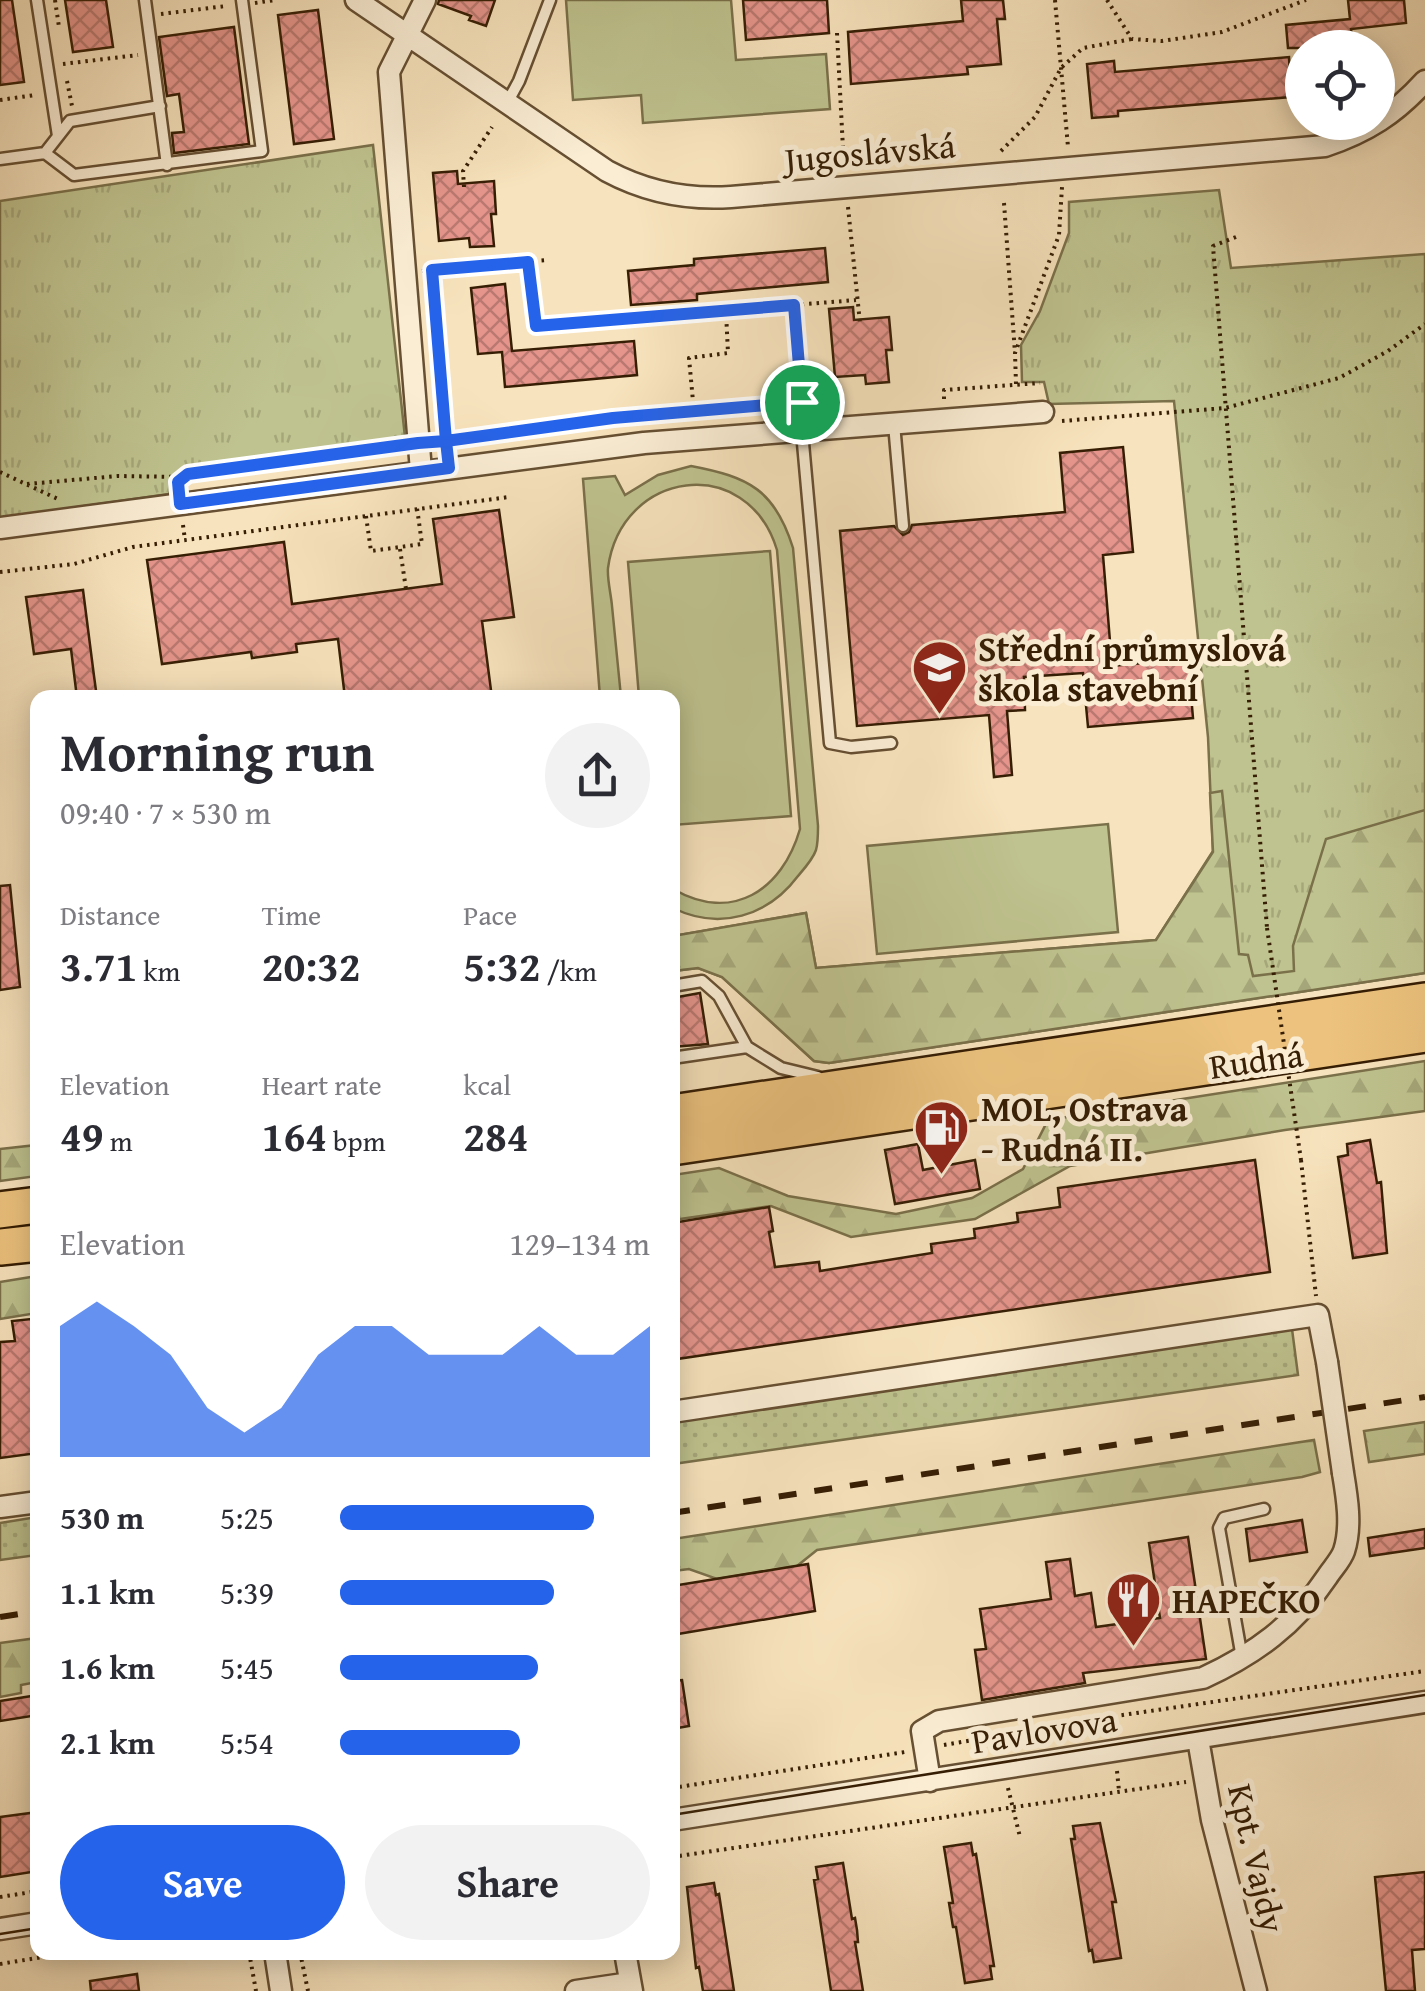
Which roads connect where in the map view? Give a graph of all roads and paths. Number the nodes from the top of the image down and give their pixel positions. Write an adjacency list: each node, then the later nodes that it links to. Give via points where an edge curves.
1 (37, 0): 21 (lane)
2 (55, 0): 13 (path)
3 (146, 0): 12 (lane)
4 (276, 0): 11 (path)
5 (356, 0): 14 (street, Jugoslávská)
6 (425, 0): 14 (street)
7 (550, 0): 23 (lane)
8 (1055, 0): 18 (path)
9 (1107, 0): 15 (path)
10 (1306, 0): 15 (path, via 1222,32 1162,42)
11 (243, 2): 12 (path); 32 (lane, via 262,151)
12 (148, 16): 16 (lane)
13 (59, 32)
14 (408, 34): 23 (street, Jugoslávská); 56 (street, via 390,79)
15 (1132, 39): 18 (path, via 1084,48)
16 (153, 54): 17 (path); 24 (lane)
17 (63, 64)
18 (1061, 68): 28 (path); 29 (path, via 1036,117)
19 (1425, 81): 33 (street, Jugoslávská, via 1375,126 1325,146)
20 (67, 82): 25 (path)
21 (52, 92): 22 (path); 27 (lane)
22 (0, 100)
23 (507, 104): 33 (street, Jugoslávská, via 616,176 680,196)
24 (160, 106): 25 (lane); 32 (lane)
25 (75, 120): 27 (lane)
26 (492, 127): 34 (path, via 463,171)
27 (58, 136): 30 (lane)
28 (1068, 147)
29 (1002, 152)
30 (45, 153): 31 (lane); 32 (lane, via 74,175)
31 (0, 159)
32 (168, 165)
33 (1060, 168): 45 (path, via 1059,235)
34 (464, 187)
35 (1004, 202): 45 (path)
36 (1236, 237): 50 (path, via 1213,246)
37 (547, 260): 38 (path)
38 (528, 262): 39 (path); 43 (path, via 536,326)
39 (432, 270): 40 (path); 55 (path)
40 (416, 271)
41 (856, 300): 42 (path)
42 (794, 305): 43 (path); 48 (path)
43 (726, 310): 51 (path, via 728,353 689,358)
44 (1425, 324): 50 (path, via 1339,378)
45 (1015, 353): 46 (path)
46 (1016, 384): 47 (path); 49 (path, via 944,390)
47 (1040, 384)
48 (802, 402): 51 (path); 54 (path)
49 (945, 408)
50 (1225, 408): 52 (path, via 1044,423); 84 (path, bridge, via 1267,928)
51 (694, 412): 55 (path)
52 (1043, 412): 53 (street)
53 (894, 424): 54 (street); 67 (lane)
54 (803, 425): 57 (street); 73 (lane, via 830,742 851,748)
55 (446, 441): 56 (path); 57 (path)
56 (418, 443): 58 (street); 60 (path)
57 (449, 468): 58 (street)
58 (421, 471): 63 (street)
59 (0, 472): 61 (path)
60 (180, 477): 61 (path); 63 (path)
61 (27, 484): 65 (path)
62 (509, 496): 64 (path)
63 (180, 504): 65 (street); 69 (path)
64 (417, 508): 66 (path); 70 (path, via 422,544)
65 (92, 516): 68 (street)
66 (366, 516): 69 (path); 70 (path, via 371,551)
67 (903, 526)
68 (0, 528)
69 (184, 540): 71 (path)
70 (400, 547): 72 (path)
71 (0, 572)
72 (406, 589)
73 (891, 742)
74 (680, 985): 77 (lane, via 702,982 719,996)
75 (1425, 1001): 79 (highway, Rudná)
76 (1425, 1034): 81 (highway, Rudná)
77 (748, 1047): 78 (lane); 79 (lane, via 781,1068)
78 (680, 1057)
79 (853, 1086): 80 (highway, Rudná)
80 (680, 1112)
81 (680, 1146)
82 (30, 1206): 83 (highway)
83 (0, 1210)
84 (1318, 1316): 85 (street); 89 (street, bridge, via 1348,1502 1344,1552 1283,1630)
85 (680, 1411)
86 (30, 1503): 87 (street)
87 (0, 1507)
88 (1264, 1509): 89 (lane, via 1224,1518 1219,1528)
89 (1242, 1660): 93 (street, via 1203,1678 939,1720 922,1731)
90 (1425, 1671): 93 (path, Pavlovova)
91 (1425, 1702): 92 (street, Pavlovova)
92 (1198, 1739): 94 (street, Pavlovova); 116 (street, Kpt. Vajdy)
93 (925, 1748): 94 (street); 95 (path, Pavlovova)
94 (930, 1780): 98 (street, Pavlovova)
95 (680, 1787)
96 (1190, 1796): 97 (path, via 1186,1780)
97 (1012, 1806): 99 (path); 100 (path)
98 (680, 1819)
99 (1020, 1837)
100 (680, 1855)
101 (30, 1892): 102 (path)
102 (0, 1897)
103 (30, 1924): 104 (street)
104 (0, 1929)
105 (30, 1959): 110 (path)
106 (250, 1960): 112 (path)
107 (276, 1960): 113 (street)
108 (302, 1960): 114 (path)
109 (627, 1960): 111 (street)
110 (0, 1964)
111 (631, 1987): 115 (street)
112 (256, 1991)
113 (282, 1991)
114 (308, 1991)
115 (576, 1991)
116 (1256, 1991)

